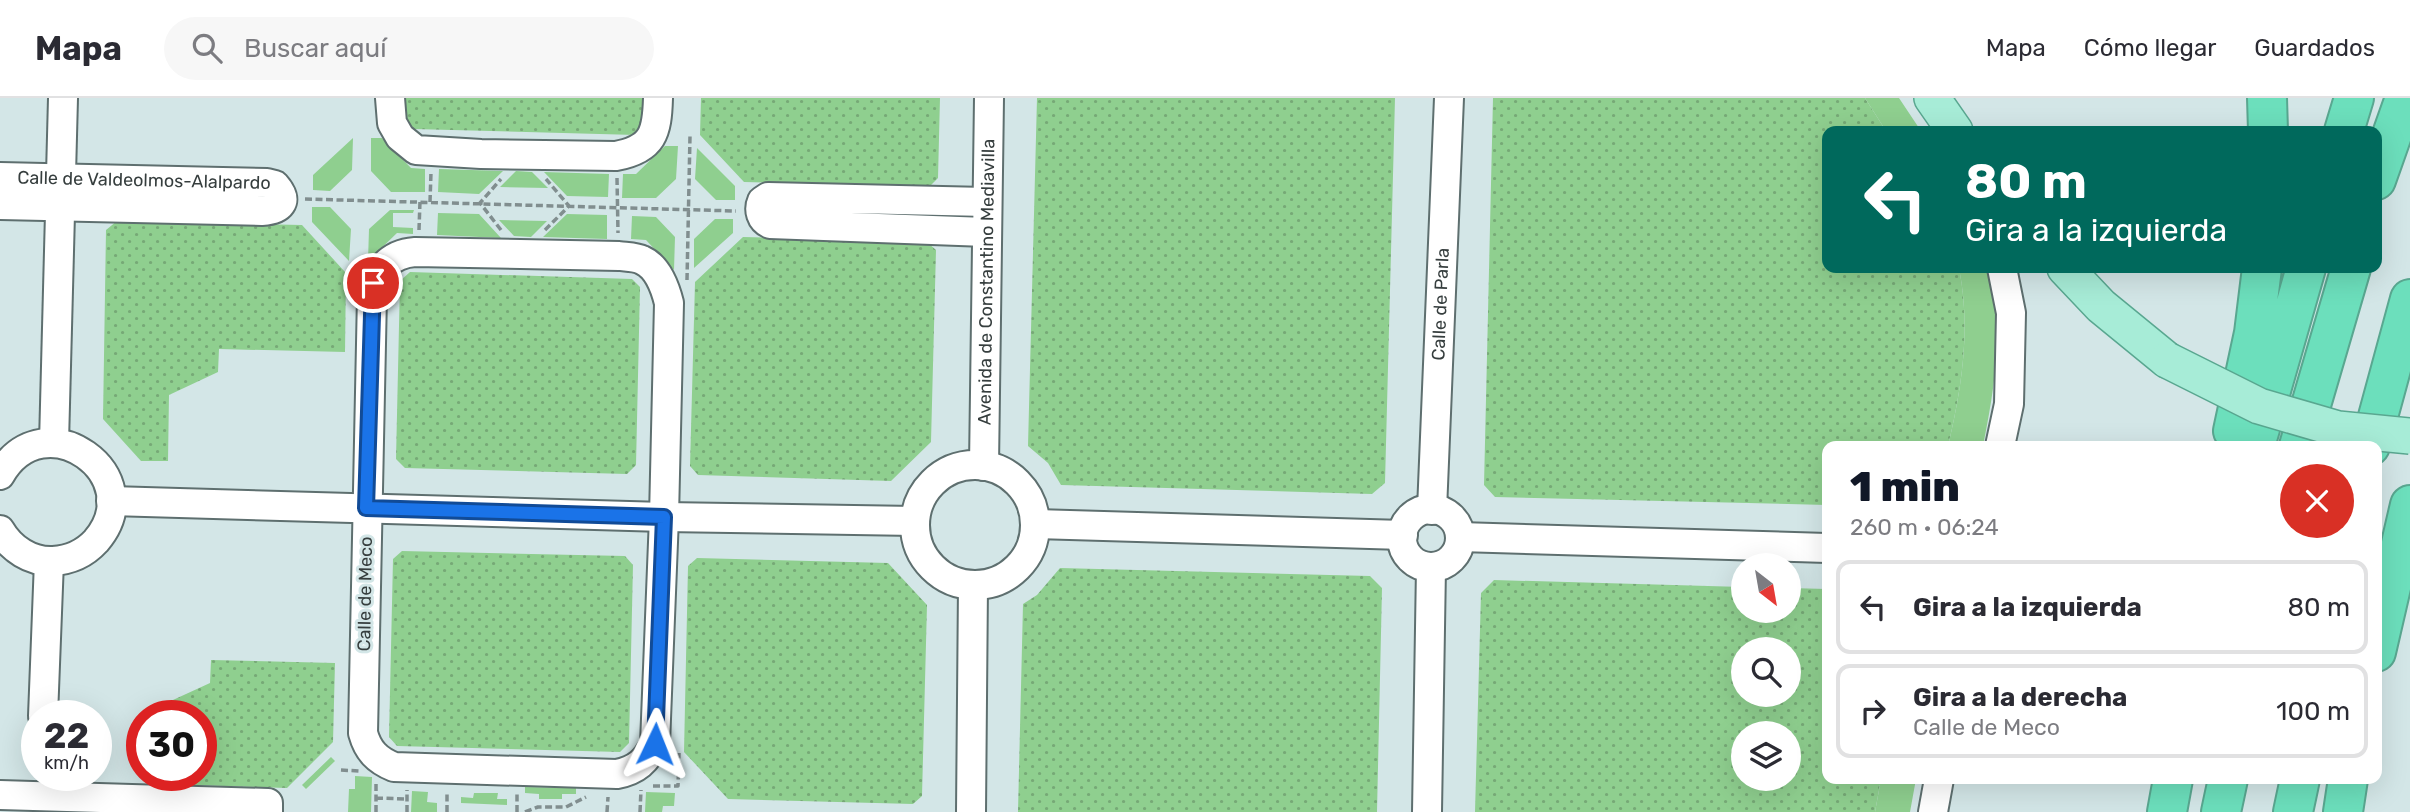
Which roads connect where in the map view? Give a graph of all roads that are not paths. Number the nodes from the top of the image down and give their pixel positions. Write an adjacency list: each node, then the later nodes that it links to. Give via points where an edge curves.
1 (63, 98): 13 (street)
2 (658, 98): 8 (street, via 657,126 644,147 616,156 415,150 400,137)
3 (989, 98): 14 (street, Avenida de Constantino Mediavilla)
4 (1449, 98): 36 (street, Calle de Parla)
5 (2267, 98): 9 (highway)
6 (2354, 98): 10 (highway)
7 (2405, 98): 11 (highway)
8 (391, 110)
9 (2268, 126)
10 (2346, 126)
11 (2382, 163)
12 (0, 177): 13 (street, Calle de Valdeolmos-Alalpardo)
13 (61, 178): 16 (street); 16 (street, Calle de Valdeolmos-Alalpardo, via 267,183 275,185 282,199 276,211)
14 (986, 202): 17 (street, Avenida de Constantino Mediavilla); 17 (street, via 768,197 760,212 770,224)
15 (0, 205): 16 (street, Calle de Valdeolmos-Alalpardo)
16 (61, 207): 30 (street)
17 (986, 232): 31 (street, Avenida de Constantino Mediavilla)
18 (2002, 273): 25 (street, via 2011,313 2009,404)
19 (2070, 273): 24 (main road, bridge, via 2101,306 2167,360 2259,406 2338,429)
20 (2261, 273): 26 (highway, via 2254,333)
21 (2305, 273): 27 (highway)
22 (2350, 273): 28 (highway)
23 (2410, 299): 29 (highway)
24 (2410, 436)
25 (2001, 441)
26 (2230, 441)
27 (2256, 441)
28 (2300, 441)
29 (2371, 441)
30 (54, 443): 32 (street, via 19,452); 33 (street, via 69,445 94,460 109,486)
31 (984, 466): 38 (street, via 956,468 943,475 924,495); 39 (street, via 1004,472 1020,485)
32 (0, 475)
33 (111, 501): 35 (street); 44 (street, via 107,525 93,544 73,557)
34 (2410, 505): 47 (highway)
35 (366, 508): 37 (street); 37 (street, Calle de Meco, via 372,295 377,273 386,264 415,252 619,256 642,260 658,274 668,303); 37 (street, Calle de Meco, via 363,733 376,756 394,767 630,771 641,775 655,744)
36 (1432, 510): 41 (street, via 1410,518); 42 (street, via 1454,520)
37 (664, 517): 38 (street)
38 (915, 521): 46 (street, via 919,548 935,570)
39 (1036, 524): 41 (street); 46 (street, via 1022,563 1000,580)
40 (0, 530): 44 (street, via 23,554)
41 (1403, 535): 45 (street, via 1412,560)
42 (1460, 537): 43 (street); 45 (street, via 1454,557)
43 (1822, 548)
44 (49, 561): 48 (street)
45 (1430, 567): 58 (street)
46 (973, 586): 57 (street)
47 (2382, 626)
48 (44, 700)
49 (1938, 784): 59 (street)
50 (2172, 784): 60 (highway)
51 (2227, 784): 61 (highway)
52 (2299, 784): 62 (highway)
53 (2346, 784): 63 (highway)
54 (41, 794): 55 (street); 56 (street, via 268,803)
55 (0, 795)
56 (268, 812)
57 (971, 812)
58 (1427, 812)
59 (1933, 812)
60 (2167, 812)
61 (2221, 812)
62 (2293, 812)
63 (2343, 812)

